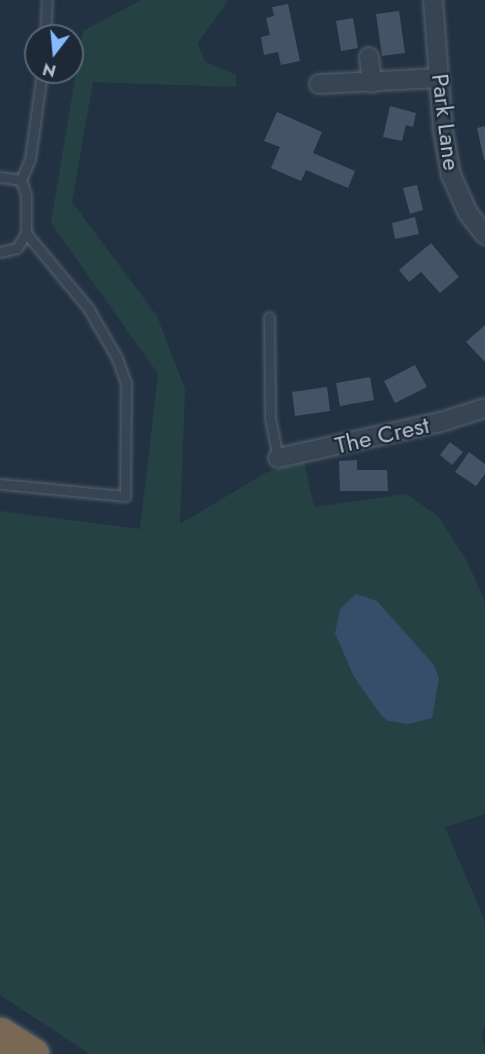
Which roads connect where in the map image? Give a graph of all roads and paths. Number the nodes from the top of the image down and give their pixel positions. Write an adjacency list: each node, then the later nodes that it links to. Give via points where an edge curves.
1 (47, 0): 3 (lane)
2 (433, 0): 5 (street, Park Lane)
3 (46, 24)
4 (369, 57): 6 (street)
5 (440, 78): 6 (street); 12 (street, Park Lane, via 451,175 468,213)
6 (372, 83): 8 (street)
7 (40, 84): 10 (lane, via 30,159)
8 (319, 84)
9 (0, 177): 10 (lane)
10 (21, 180): 11 (lane, via 26,195)
11 (26, 232): 13 (lane, via 16,248); 17 (lane, via 88,308 117,358 126,383 125,496)
12 (485, 235)
13 (0, 252)
14 (269, 317): 16 (lane, via 270,418)
15 (485, 408): 16 (street, The Crest, via 441,422)
16 (278, 458)
17 (0, 484)
18 (0, 1034): 19 (highway)
19 (32, 1054)

